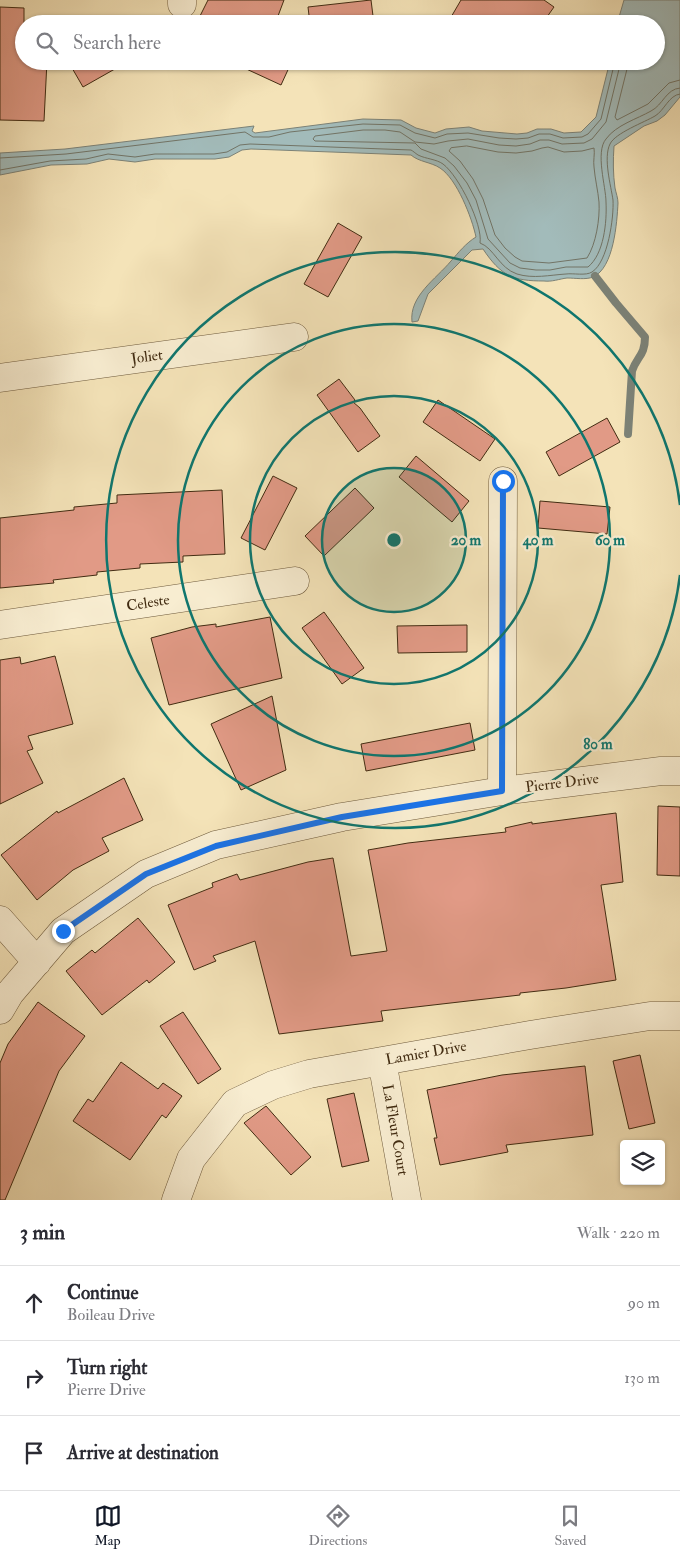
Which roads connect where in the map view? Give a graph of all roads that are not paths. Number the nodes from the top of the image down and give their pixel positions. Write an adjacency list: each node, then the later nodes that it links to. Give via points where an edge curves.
1 (294, 336): 2 (street, Joliet)
2 (0, 378)
3 (503, 481): 7 (street)
4 (295, 581): 5 (street, Celeste)
5 (0, 625)
6 (680, 772): 7 (street, Pierre Drive, via 661,771)
7 (502, 791): 9 (street, Pierre Drive, via 342,817 216,846 146,874 63,931)
8 (0, 920): 9 (street)
9 (37, 962): 10 (street, Pierre Drive)
10 (0, 1010)
11 (680, 1016): 12 (street, Lamier Drive, via 650,1016)
12 (382, 1061): 13 (street, Lamier Drive, via 309,1074 272,1085 235,1103 198,1149); 14 (street, La Fleur Court)
13 (176, 1200)
14 (407, 1200)

